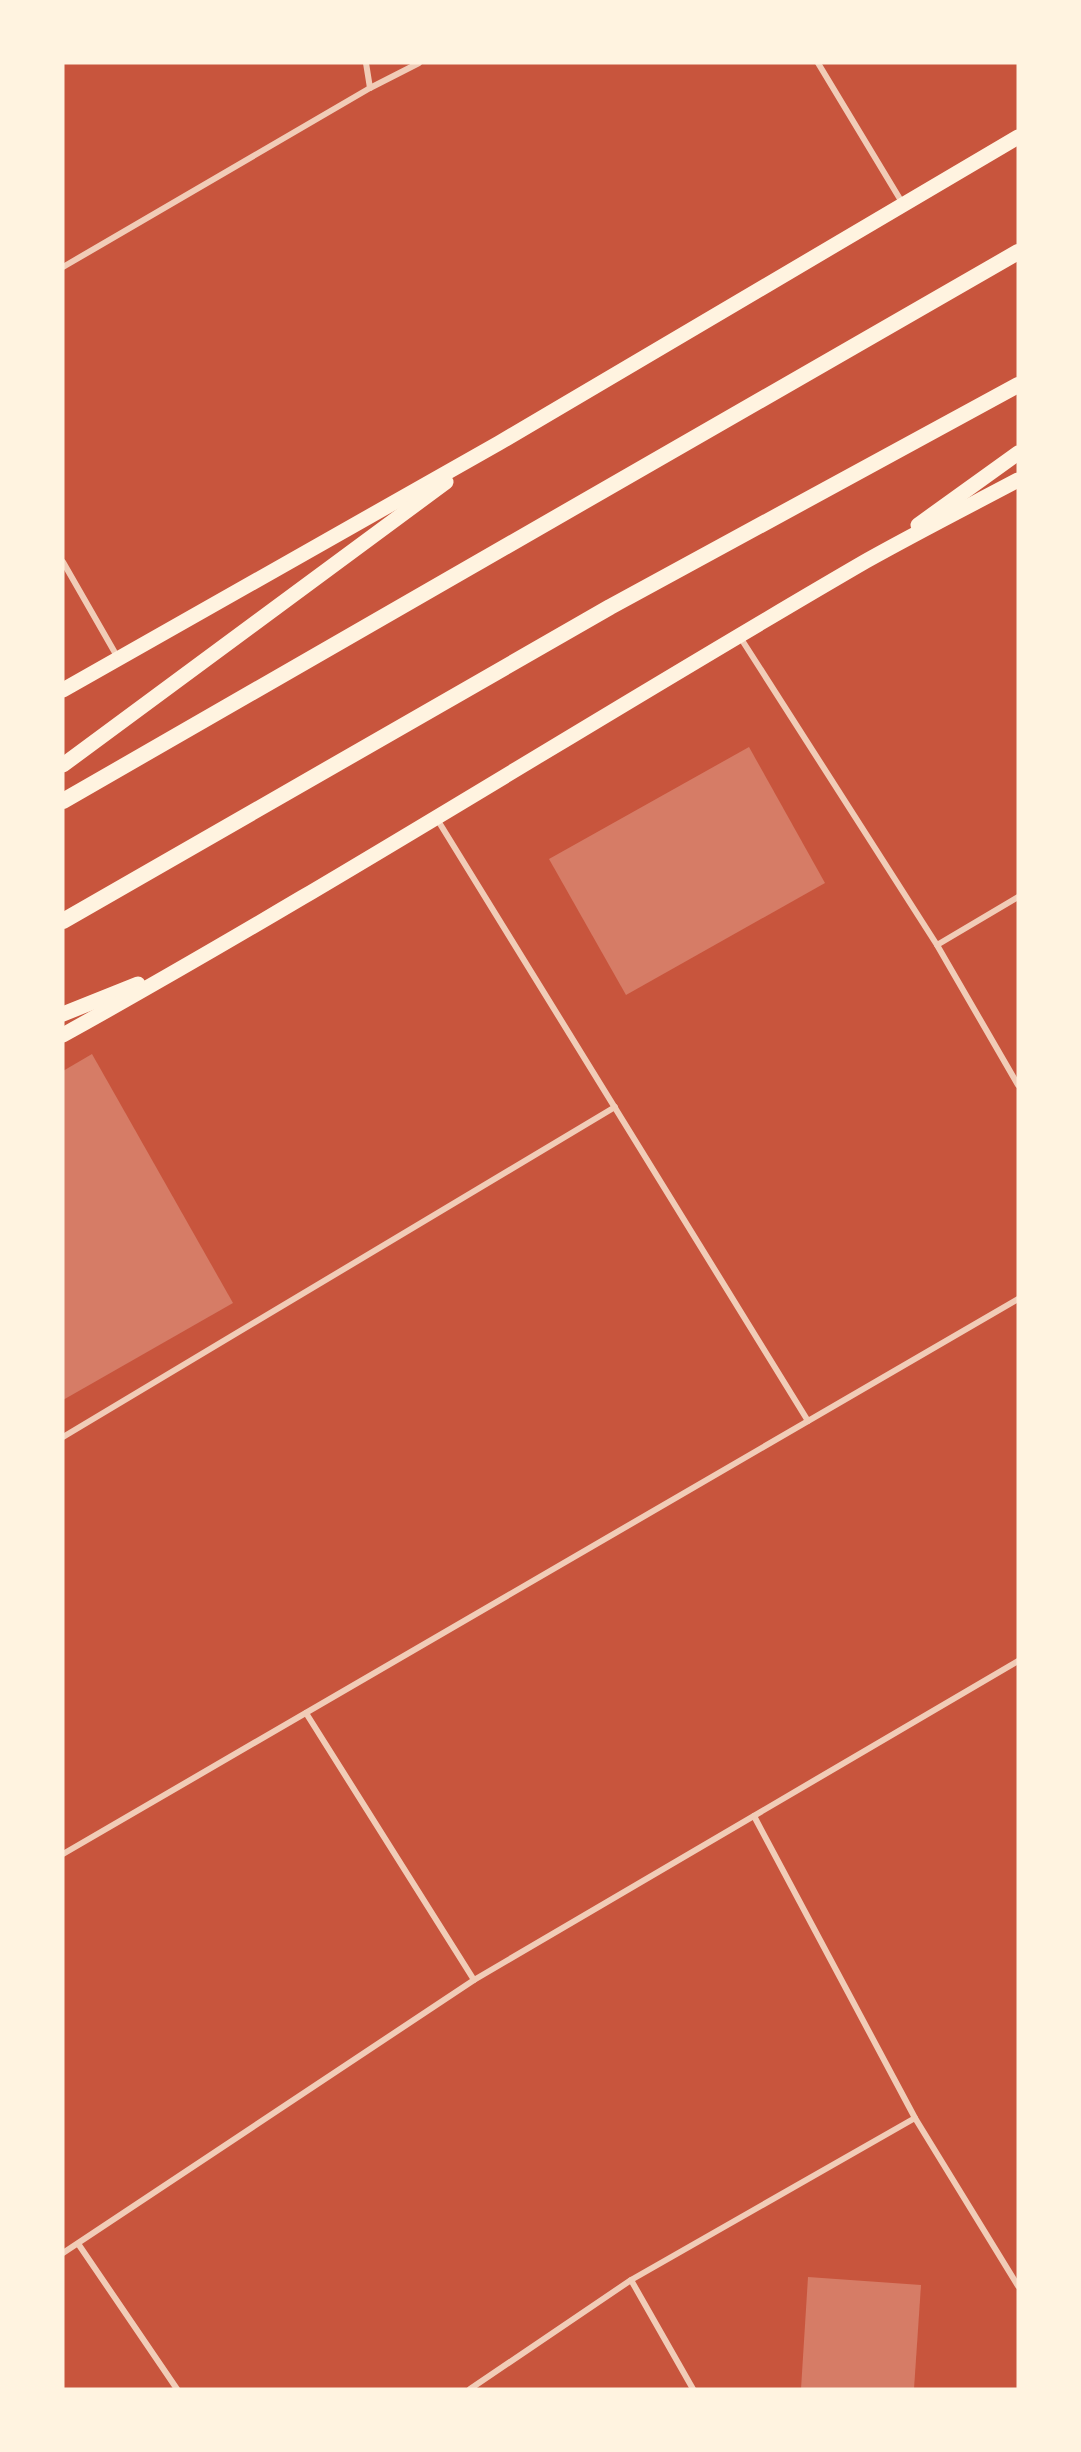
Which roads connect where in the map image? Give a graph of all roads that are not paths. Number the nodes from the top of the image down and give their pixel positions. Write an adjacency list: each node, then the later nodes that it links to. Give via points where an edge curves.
1 (366, 63): 4 (street)
2 (420, 63): 4 (street)
3 (818, 63): 6 (street)
4 (370, 88): 8 (street)
5 (1018, 137): 6 (main road)
6 (903, 204): 10 (main road)
7 (1018, 252): 19 (highway)
8 (63, 267)
9 (1018, 385): 22 (highway, via 610,607)
10 (500, 443): 16 (main road); 18 (main road)
11 (1018, 453): 13 (main road)
12 (1018, 480): 13 (main road)
13 (869, 560): 15 (main road)
14 (63, 562): 16 (street)
15 (739, 636): 20 (main road); 23 (street)
16 (118, 658): 17 (main road)
17 (63, 690)
18 (63, 765)
19 (63, 801)
20 (435, 816): 24 (main road); 28 (street)
21 (1018, 897): 23 (street)
22 (63, 921)
23 (937, 945): 27 (street)
24 (194, 962): 25 (main road); 26 (main road)
25 (63, 1014)
26 (63, 1035)
27 (1018, 1085)
28 (615, 1107): 30 (street); 31 (street)
29 (1018, 1299): 30 (street)
30 (808, 1421): 33 (street)
31 (63, 1437)
32 (1018, 1661): 34 (street)
33 (306, 1713): 35 (street); 36 (street)
34 (754, 1816): 36 (street); 37 (street)
35 (63, 1854)
36 (474, 1980): 38 (street)
37 (915, 2118): 40 (street); 41 (street)
38 (79, 2245): 39 (street); 42 (street)
39 (63, 2253)
40 (631, 2280): 43 (street); 44 (street)
41 (1018, 2286)
42 (177, 2389)
43 (470, 2389)
44 (693, 2389)

